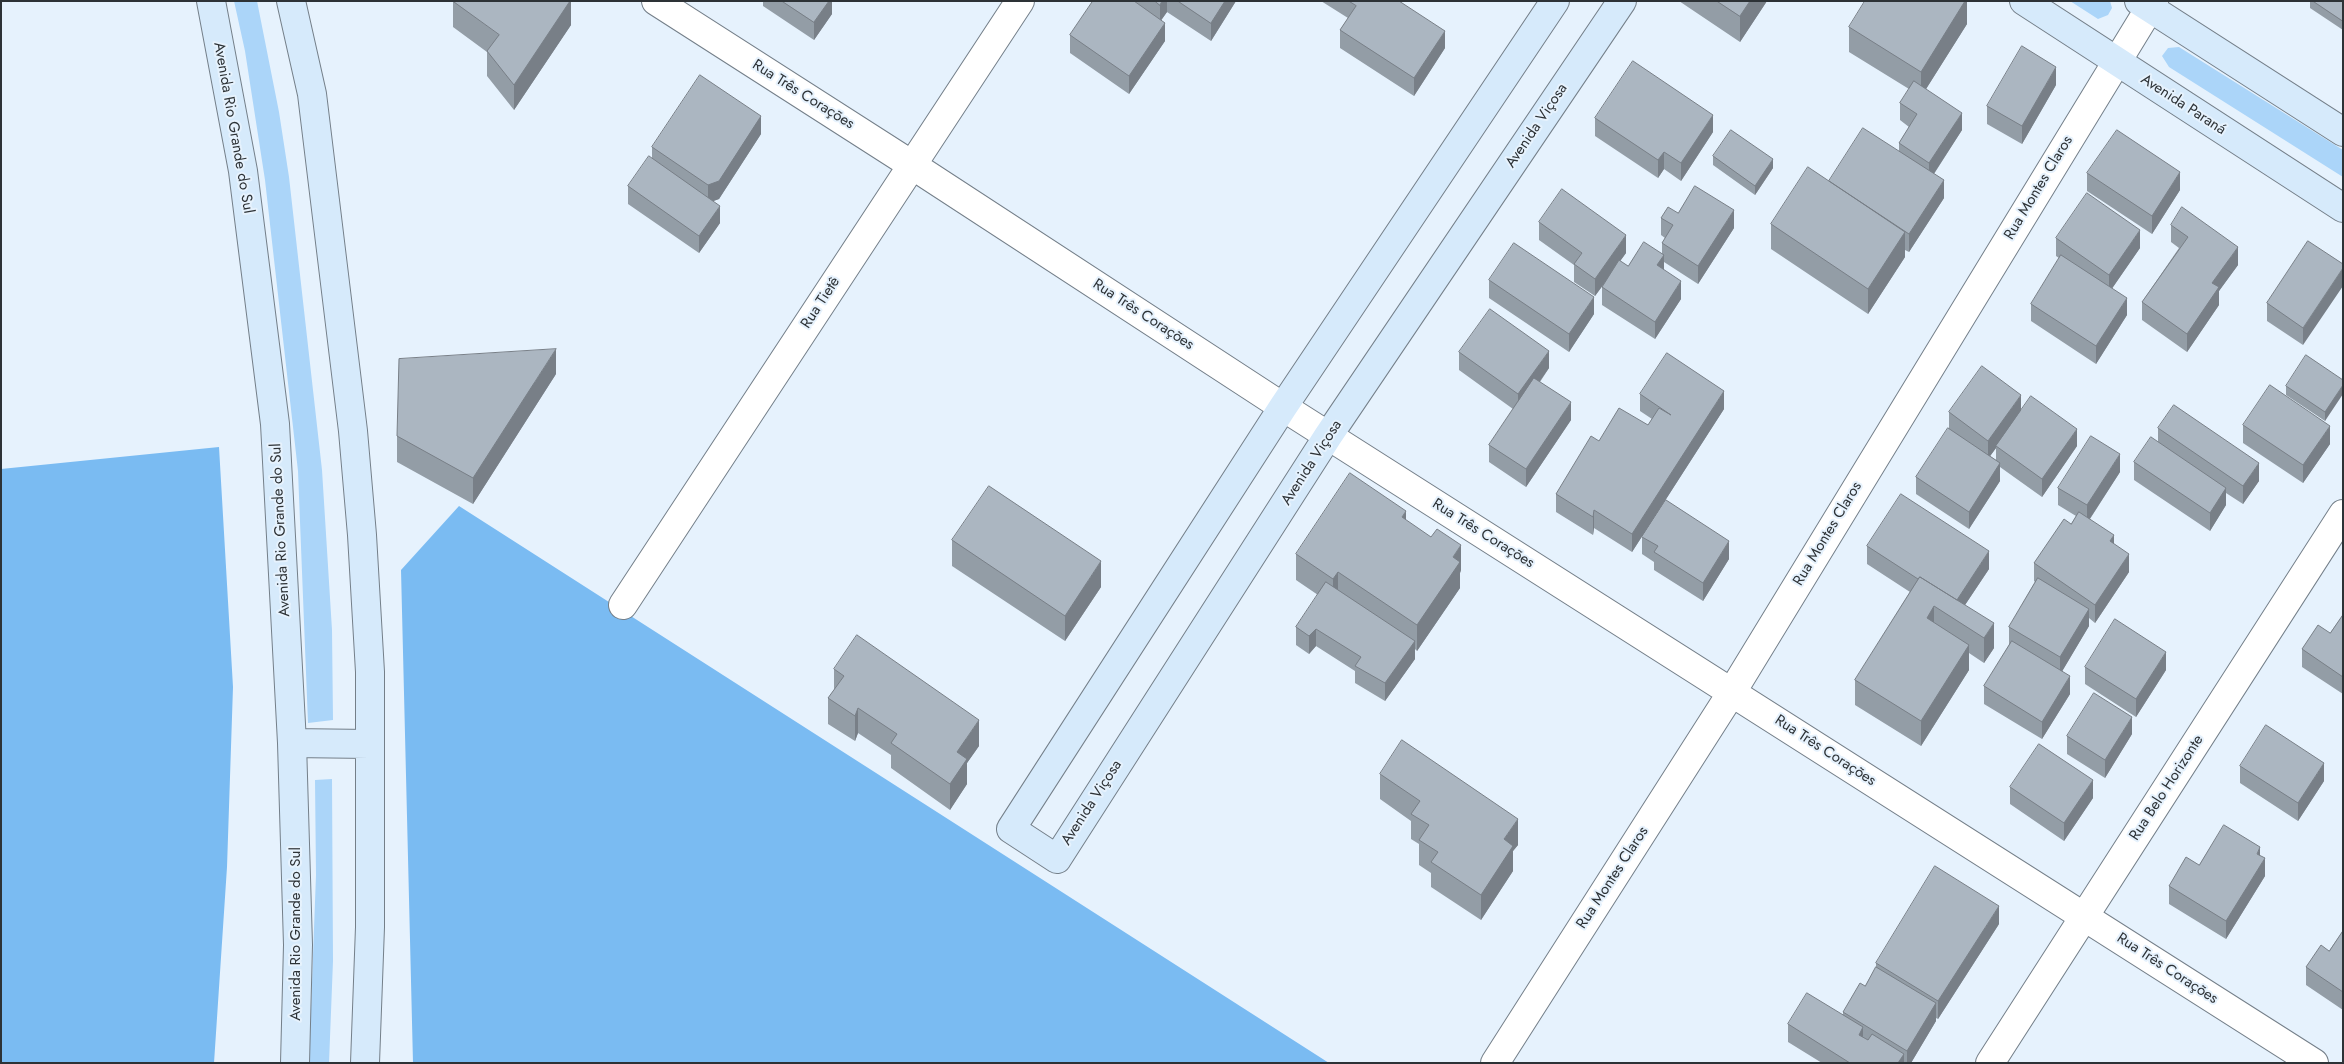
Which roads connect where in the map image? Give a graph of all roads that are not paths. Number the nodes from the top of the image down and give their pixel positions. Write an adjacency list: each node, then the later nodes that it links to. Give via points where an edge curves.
1 (211, 1): 18 (street, Avenida Rio Grande do Sul, via 243,171 275,424)
2 (291, 1): 19 (street, via 312,94 353,431 370,672)
3 (656, 1): 11 (street, Rua Três Corações)
4 (1020, 1): 11 (street, Rua Tietê)
5 (1555, 1): 13 (street, Avenida Viçosa)
6 (1622, 1): 14 (street, Avenida Viçosa)
7 (2024, 1): 9 (street, Avenida Paraná)
8 (2147, 3): 9 (street, Rua Montes Claros); 10 (street)
9 (2116, 62): 12 (street, Avenida Paraná); 17 (street, Rua Montes Claros)
10 (2343, 132)
11 (912, 165): 13 (street, Rua Três Corações); 16 (street, Rua Tietê)
12 (2343, 208)
13 (1283, 407): 14 (street, Rua Três Corações); 14 (street, Avenida Viçosa, via 1011,829 1057,859)
14 (1328, 436): 17 (street, Rua Três Corações)
15 (2343, 514): 20 (street, Rua Belo Horizonte)
16 (623, 605)
17 (1732, 692): 20 (street, Rua Três Corações); 23 (street, Rua Montes Claros)
18 (292, 743): 19 (street); 21 (street, Avenida Rio Grande do Sul, via 298,944)
19 (370, 744): 22 (street, via 370,927)
20 (2085, 916): 24 (street, Rua Belo Horizonte); 25 (street, Rua Três Corações)
21 (295, 1063)
22 (365, 1063)
23 (1495, 1063)
24 (1990, 1063)
25 (2314, 1063)

